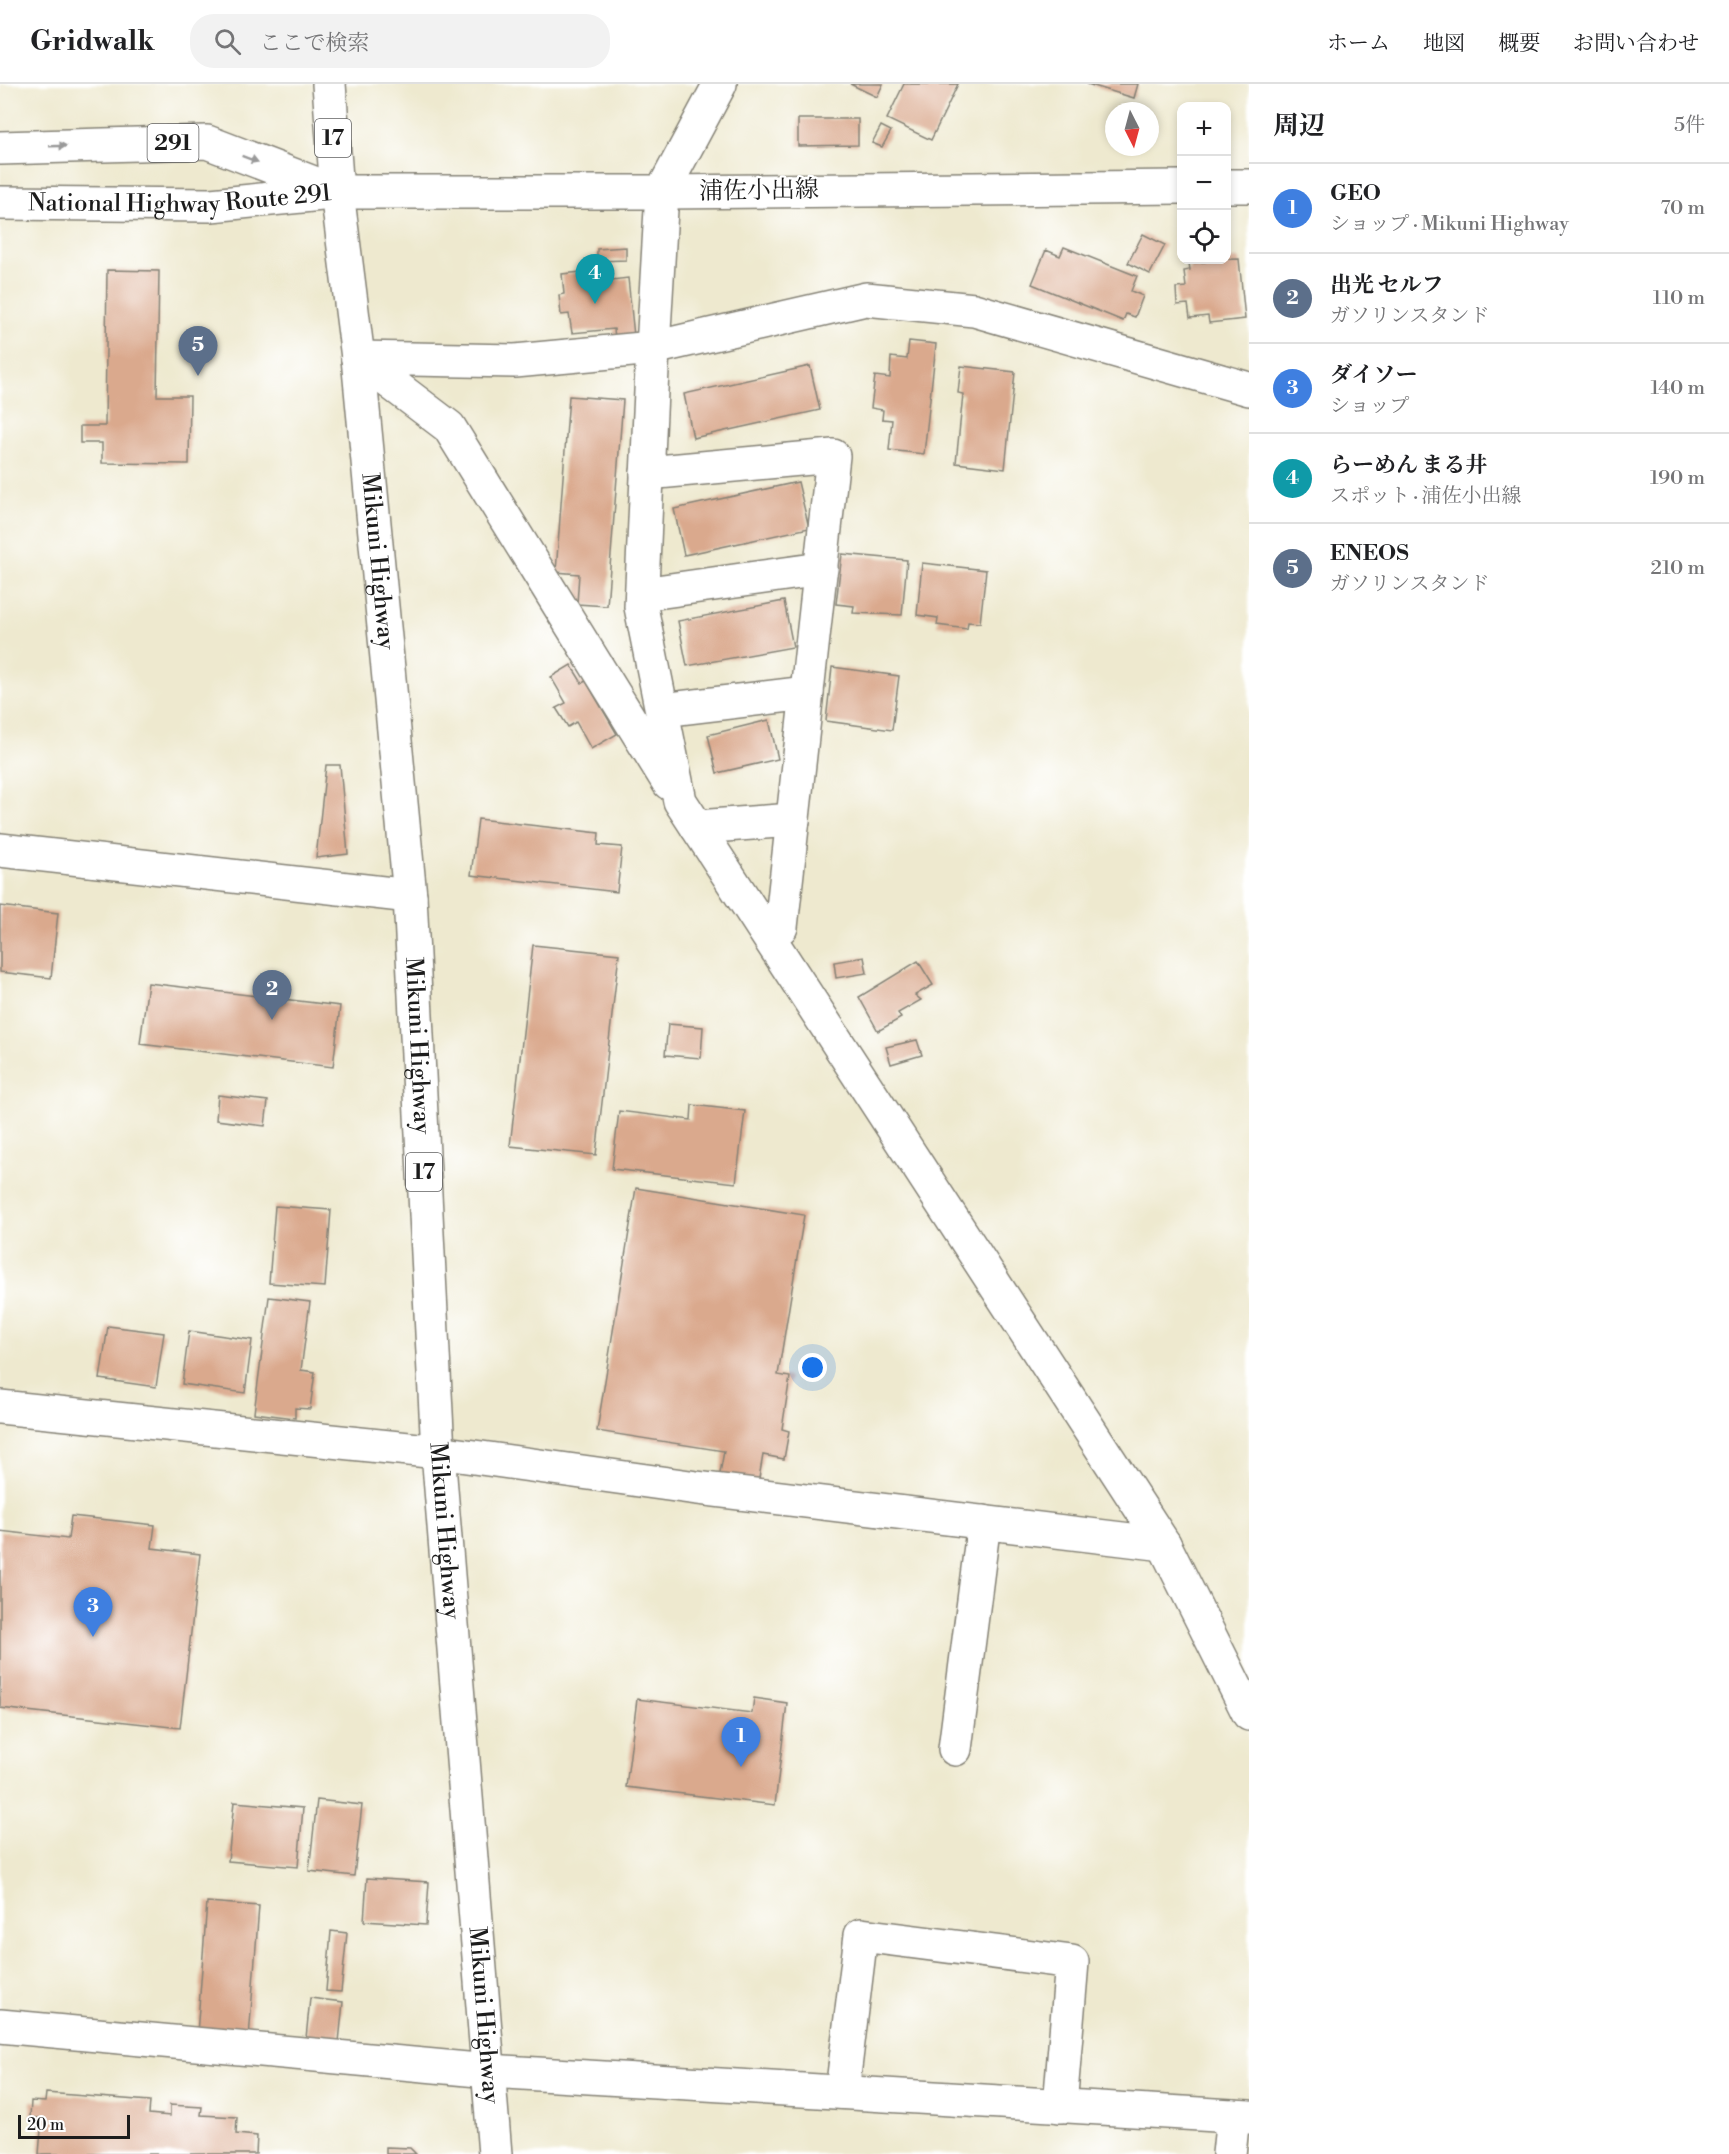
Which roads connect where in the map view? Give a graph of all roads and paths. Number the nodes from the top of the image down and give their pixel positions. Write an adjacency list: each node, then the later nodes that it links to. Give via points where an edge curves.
1 (328, 84): 7 (main road, Mikuni Highway / 17)
2 (720, 84): 8 (main road)
3 (0, 148): 7 (main road, National Highway Route 291 / 291, one-way to 7, via 207,142)
4 (1231, 186): 5 (main road)
5 (1249, 186)
6 (1177, 187): 8 (main road, 浦佐小出線)
7 (337, 192): 8 (main road, 浦佐小出線); 9 (main road, National Highway Route 291, via 211,205); 11 (main road, Mikuni Highway / 17)
8 (662, 192): 10 (main road)
9 (0, 203)
10 (653, 348): 11 (main road, via 515,361); 12 (main road, via 866,299 974,310); 13 (main road)
11 (358, 358): 18 (main road, via 449,427); 21 (main road, Mikuni Highway / 17)
12 (1249, 388)
13 (647, 472): 14 (main road, via 833,456); 15 (main road)
14 (821, 569): 15 (main road); 16 (main road)
15 (642, 594): 17 (main road, via 641,607)
16 (807, 693): 17 (main road); 19 (main road)
17 (662, 710): 18 (main road)
18 (689, 814): 19 (main road); 26 (main road)
19 (793, 820): 22 (main road)
20 (0, 850): 21 (main road)
21 (410, 896): 24 (main road, Mikuni Highway / 17)
22 (781, 927)
23 (0, 1407): 24 (main road)
24 (438, 1452): 25 (main road); 30 (main road, Mikuni Highway / 17)
25 (984, 1522): 26 (main road); 28 (main road)
26 (1164, 1544): 27 (main road)
27 (1249, 1714)
28 (955, 1749)
29 (0, 2026): 30 (main road)
30 (489, 2071): 31 (main road); 34 (main road, Mikuni Highway / 17)
31 (842, 2092): 32 (main road); 32 (main road, via 861,1935 1072,1962)
32 (1060, 2106): 33 (main road)
33 (1241, 2117): 35 (main road)
34 (495, 2154)
35 (1229, 2154)

